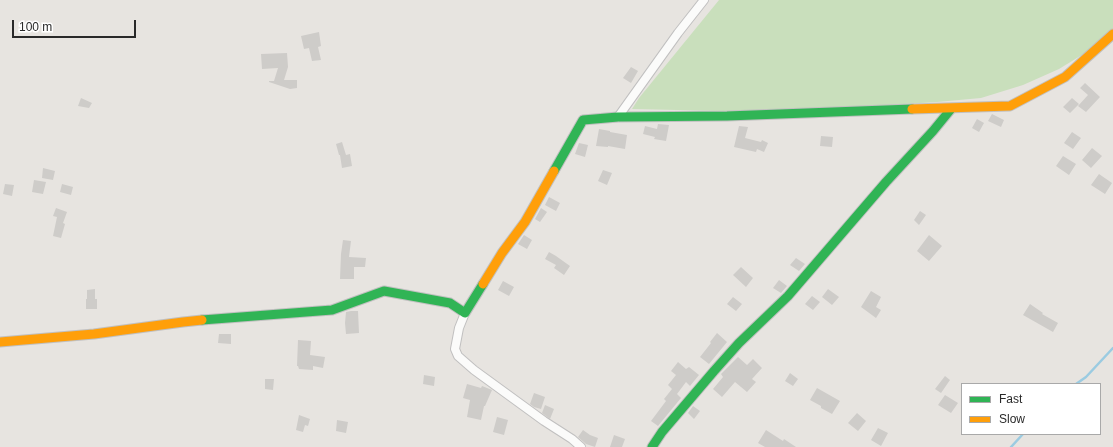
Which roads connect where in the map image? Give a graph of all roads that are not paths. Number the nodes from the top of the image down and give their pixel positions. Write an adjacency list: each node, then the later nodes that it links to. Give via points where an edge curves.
1 (704, 0): 4 (street)
2 (1113, 34): 3 (street, via 1065,76 1010,106)
3 (951, 109): 4 (street); 8 (street, via 788,296 714,371)
4 (618, 117): 5 (street, via 583,120 525,222)
5 (465, 312): 6 (street, via 450,304 384,291 332,310 183,322 94,334); 7 (street, via 455,349 458,356)
6 (0, 342)
7 (581, 447)
8 (652, 447)

